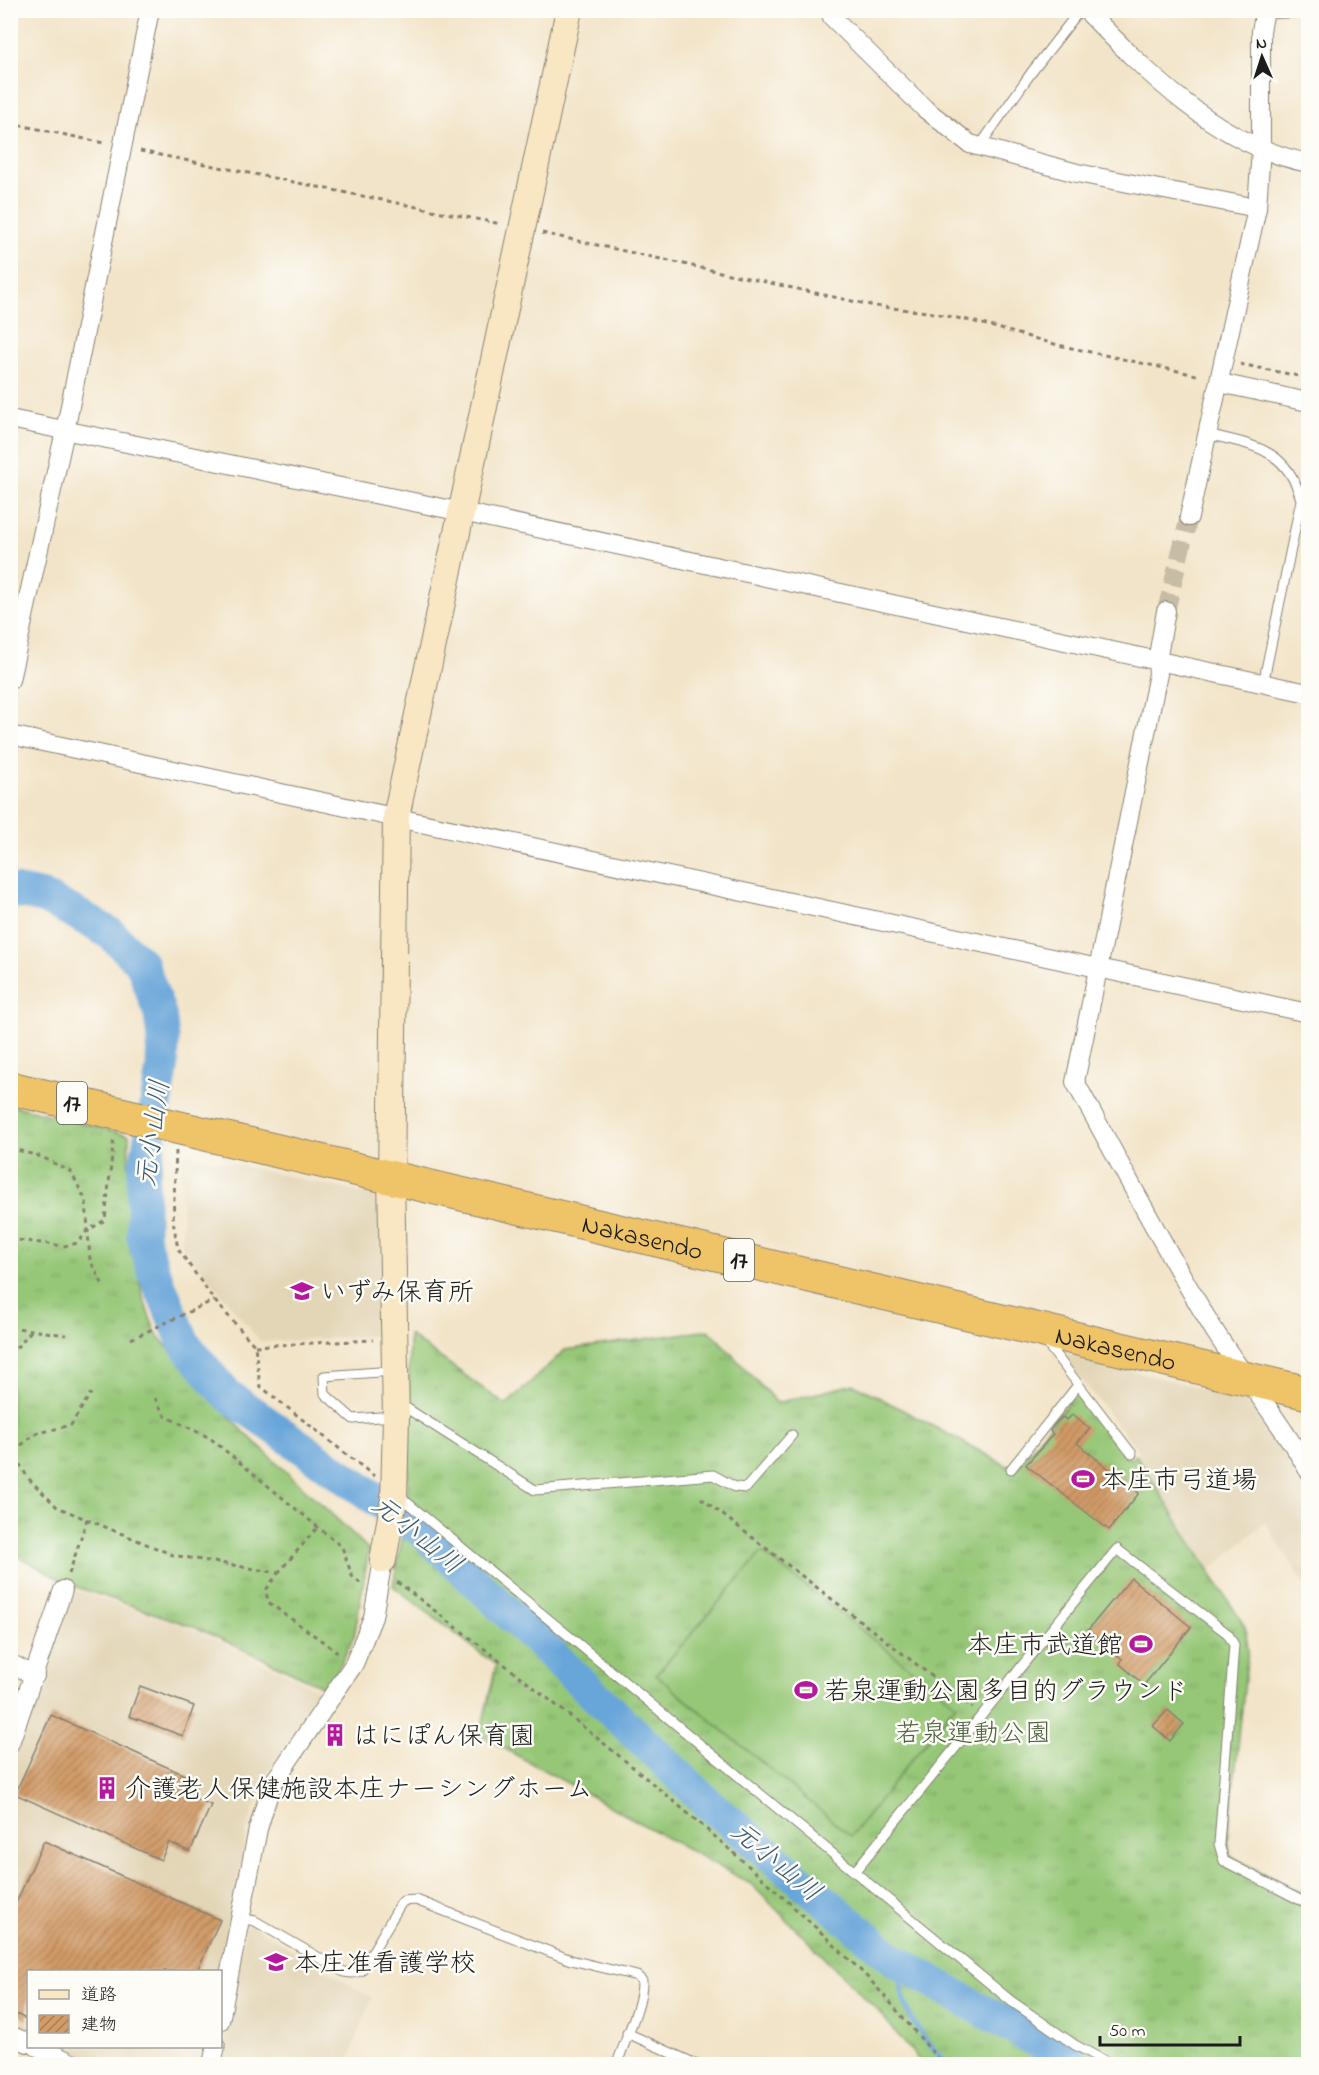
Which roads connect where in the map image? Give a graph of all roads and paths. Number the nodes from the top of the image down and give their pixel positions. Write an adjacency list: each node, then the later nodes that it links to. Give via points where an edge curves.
1 (150, 10): 9 (street)
2 (569, 10): 14 (street)
3 (830, 10): 10 (street, via 832,17 925,109)
4 (1080, 10): 10 (lane)
5 (1086, 10): 11 (street, via 1139,64 1208,120)
6 (1265, 12): 7 (lane); 11 (street, via 1261,31)
7 (1308, 12)
8 (10, 123): 9 (path)
9 (122, 147): 14 (path); 20 (street)
10 (979, 147): 13 (street, via 1077,173)
11 (1261, 149): 12 (street); 13 (street)
12 (1304, 159)
13 (1257, 208): 15 (street)
14 (522, 228): 17 (path, via 875,306 972,321); 22 (street)
15 (1222, 360): 16 (path); 17 (street)
16 (1308, 378)
17 (1220, 383): 18 (street); 21 (street)
18 (1308, 402)
19 (10, 419): 20 (street)
20 (65, 431): 22 (street); 26 (street)
21 (1206, 434): 23 (street); 27 (lane, via 1274,454 1297,482 1301,500)
22 (462, 512): 25 (street); 30 (street)
23 (1189, 517)
24 (1166, 611): 25 (street)
25 (1156, 661): 27 (street); 31 (street, via 1158,674)
26 (10, 680)
27 (1263, 684): 28 (street)
28 (1308, 693)
29 (10, 735): 30 (street)
30 (396, 817): 31 (street); 37 (street)
31 (1096, 968): 32 (street); 51 (street, via 1075,1082)
32 (1308, 1013)
33 (10, 1089): 34 (highway, Nakasendo / 17)
34 (125, 1116): 35 (highway, Nakasendo / 17); 38 (path, via 105,1220)
35 (174, 1128): 37 (highway, Nakasendo / 17); 41 (path, via 173,1221 178,1249)
36 (10, 1148): 38 (path, via 42,1157 71,1172 86,1201)
37 (391, 1178): 44 (highway, Nakasendo / 17); 47 (street)
38 (87, 1231): 39 (path, via 78,1243 64,1246); 40 (path, via 90,1260)
39 (10, 1239)
40 (104, 1287)
41 (214, 1300): 46 (path); 48 (path)
42 (10, 1327): 43 (path)
43 (32, 1330): 45 (path); 49 (path)
44 (1037, 1331): 51 (highway, Nakasendo / 17); 52 (lane)
45 (66, 1335)
46 (133, 1338)
47 (395, 1338): 48 (path); 50 (street)
48 (255, 1346): 62 (path, via 260,1386)
49 (10, 1355)
50 (395, 1371): 56 (street); 56 (lane, via 324,1376 325,1394 353,1419)
51 (1242, 1375): 54 (highway, Nakasendo / 17); 61 (street, via 1295,1446)
52 (1078, 1385): 59 (lane); 60 (lane)
53 (91, 1393): 58 (path, via 71,1425 35,1434)
54 (1308, 1393)
55 (155, 1398): 65 (path, via 165,1416 210,1438)
56 (396, 1409): 57 (lane, via 535,1490 713,1475 735,1487 746,1488); 62 (street)
57 (792, 1435)
58 (12, 1449): 64 (path, via 28,1478 57,1507)
59 (1132, 1454)
60 (1011, 1469)
61 (1308, 1470)
62 (394, 1496): 66 (street); 75 (lane)
63 (701, 1498): 73 (path)
64 (87, 1519): 67 (path, via 173,1555); 68 (path)
65 (317, 1528): 67 (path); 69 (path, via 342,1547 352,1576)
66 (382, 1565): 69 (street); 88 (path, via 685,1808 857,1967)
67 (278, 1573): 71 (path, via 266,1590 268,1602)
68 (63, 1590): 72 (street)
69 (377, 1596): 71 (street)
70 (10, 1663): 72 (street)
71 (354, 1664): 77 (street, via 272,1786 258,1829)
72 (35, 1676): 74 (street)
73 (982, 1715): 75 (lane); 76 (lane, via 1117,1549 1228,1634 1234,1646 1219,1844 1224,1861)
74 (10, 1743)
75 (855, 1871): 89 (lane, via 1011,2001 1075,2045)
76 (1308, 1904)
77 (241, 1918): 78 (street); 79 (lane, via 255,1921 352,1973 361,1971 403,1901 416,1900 571,1960 637,1976 642,1982 642,1995)
78 (222, 2011)
79 (627, 2033): 86 (lane); 87 (lane)
80 (10, 2035): 81 (street)
81 (27, 2043)
82 (40, 2048): 84 (street)
83 (216, 2048): 85 (street)
84 (74, 2064)
85 (212, 2064)
86 (617, 2064)
87 (696, 2064)
88 (943, 2064)
89 (1111, 2064)

